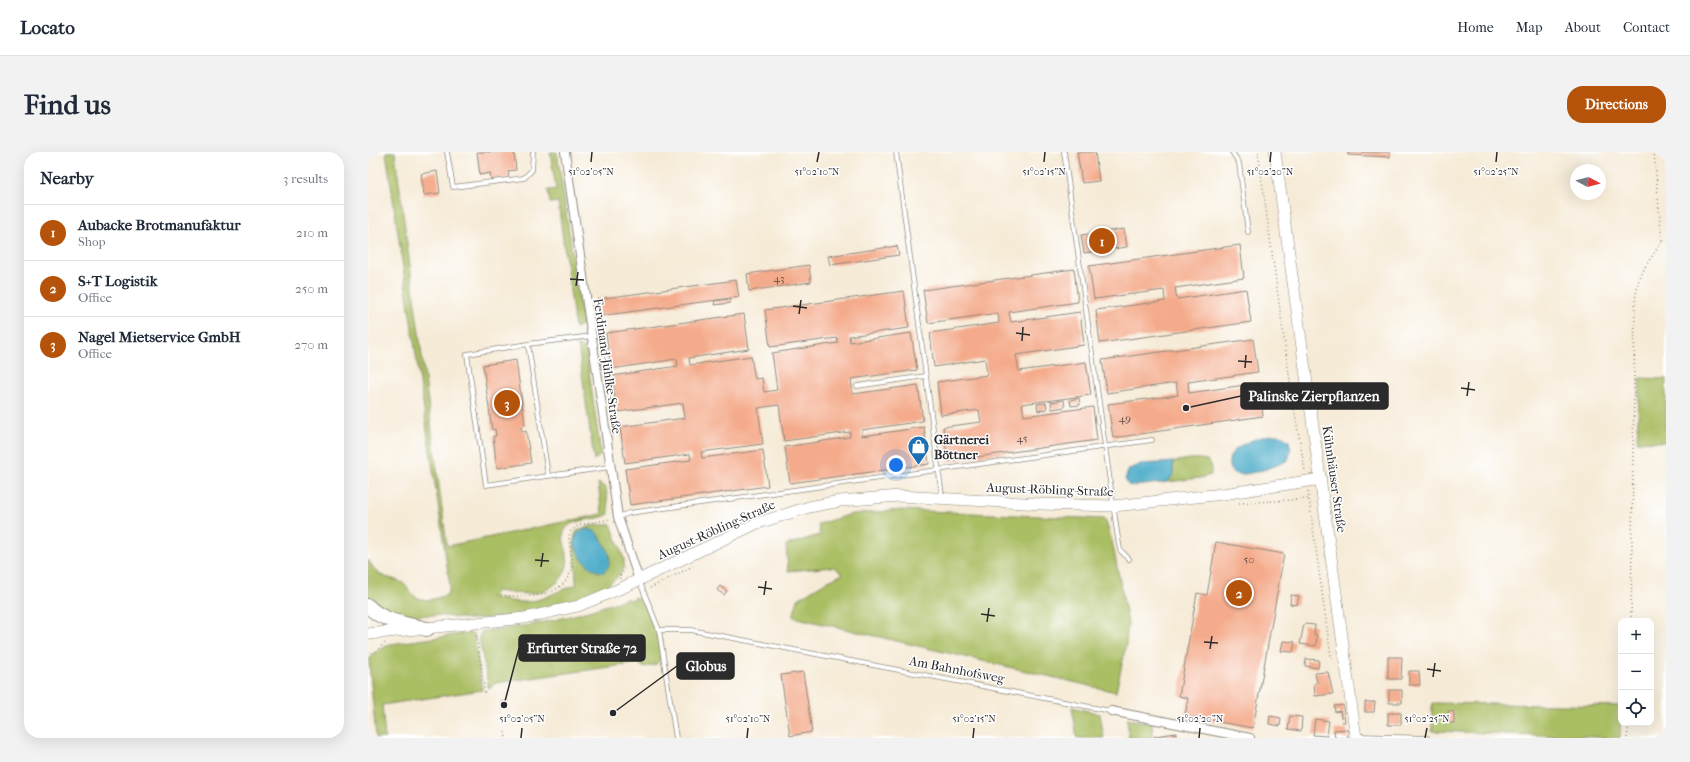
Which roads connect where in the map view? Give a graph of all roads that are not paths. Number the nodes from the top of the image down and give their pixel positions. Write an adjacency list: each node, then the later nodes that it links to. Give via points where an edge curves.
1 (447, 152): 2 (lane, via 453,187 524,178 532,170)
2 (533, 152)
3 (565, 152): 9 (street, Ferdinand-Jühlke-Straße)
4 (896, 152): 11 (lane)
5 (1064, 152): 14 (lane)
6 (1232, 152): 8 (lane, via 1239,163)
7 (1275, 152): 18 (street, Kühnhäuser Straße)
8 (1248, 232)
9 (592, 336): 10 (lane); 15 (street, Ferdinand-Jühlke-Straße)
10 (528, 344): 17 (lane); 17 (lane, via 467,354 486,485)
11 (926, 376): 12 (lane); 16 (lane)
12 (857, 386)
13 (1152, 440): 14 (lane)
14 (1105, 446): 16 (lane); 20 (lane)
15 (610, 467): 17 (lane); 21 (street, Ferdinand-Jühlke-Straße)
16 (940, 471): 19 (lane); 21 (lane, via 637,512)
17 (548, 475)
18 (1322, 479): 20 (street, August-Röbling-Straße, via 1223,494); 29 (street, Kühnhäuser Straße)
19 (942, 498): 20 (street, August-Röbling-Straße); 23 (street, August-Röbling-Straße, via 872,497 809,507 755,524)
20 (1114, 506): 22 (lane, via 1120,550)
21 (618, 517): 23 (street, Ferdinand-Jühlke-Straße)
22 (1130, 559)
23 (639, 580): 25 (street, August-Röbling-Straße, via 578,606 553,613); 26 (lane)
24 (368, 606): 25 (highway, via 376,614 389,620)
25 (427, 629): 27 (street, August-Röbling-Straße)
26 (659, 630): 28 (lane, Am Bahnhofsweg, via 691,630); 30 (lane)
27 (368, 634)
28 (1111, 711): 31 (street, Am Bahnhofsweg)
29 (1356, 737): 32 (lane)
30 (676, 738)
31 (1250, 738)
32 (1427, 738)

